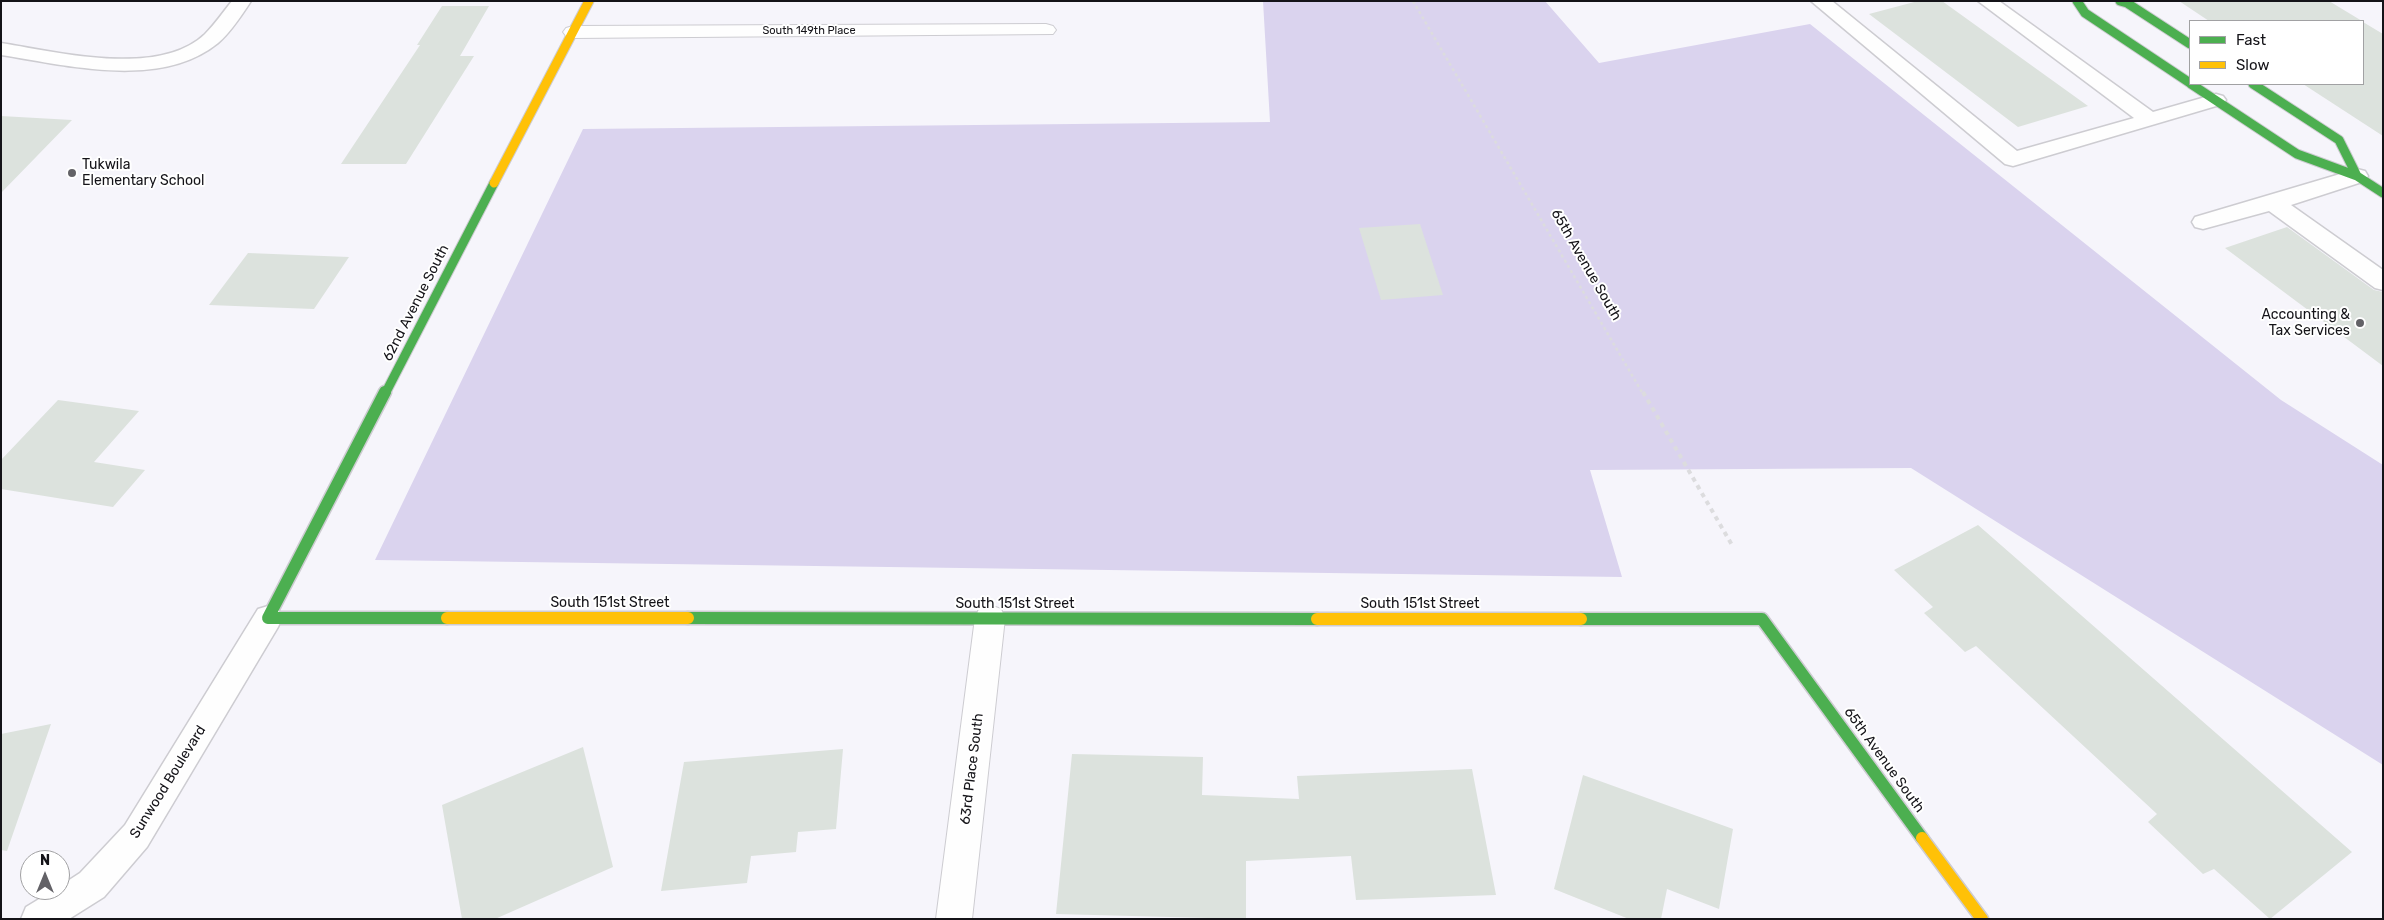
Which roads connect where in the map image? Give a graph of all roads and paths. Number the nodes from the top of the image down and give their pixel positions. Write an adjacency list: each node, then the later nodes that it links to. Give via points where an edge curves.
1 (242, 1): 11 (lane, via 211,39 181,56 144,66 98,64)
2 (589, 1): 9 (street, 62nd Avenue South)
3 (1413, 1): 22 (path, 65th Avenue South)
4 (1820, 1): 16 (lane, via 2013,159)
5 (1987, 1): 16 (lane)
6 (2077, 1): 12 (street, via 2085,13)
7 (2120, 1): 10 (street)
8 (1046, 30): 9 (street, South 149th Place)
9 (573, 32): 23 (street, 62nd Avenue South)
10 (2189, 43)
11 (1, 49)
12 (2189, 83)
13 (2193, 85): 15 (street)
14 (2255, 85): 17 (street, via 2339,140)
15 (2216, 100): 16 (lane); 17 (street, via 2297,154)
16 (2150, 120)
17 (2357, 176): 18 (street); 19 (lane)
18 (2383, 192)
19 (2273, 203): 20 (lane); 21 (lane)
20 (2203, 222)
21 (2383, 282)
22 (1732, 545)
23 (268, 618): 24 (street, South 151st Street); 26 (lane, Sunwood Boulevard, via 136,836 92,885)
24 (990, 618): 25 (street, South 151st Street); 27 (street, 63rd Place South)
25 (1762, 619): 28 (street, 65th Avenue South)
26 (38, 919)
27 (954, 919)
28 (1982, 919)

